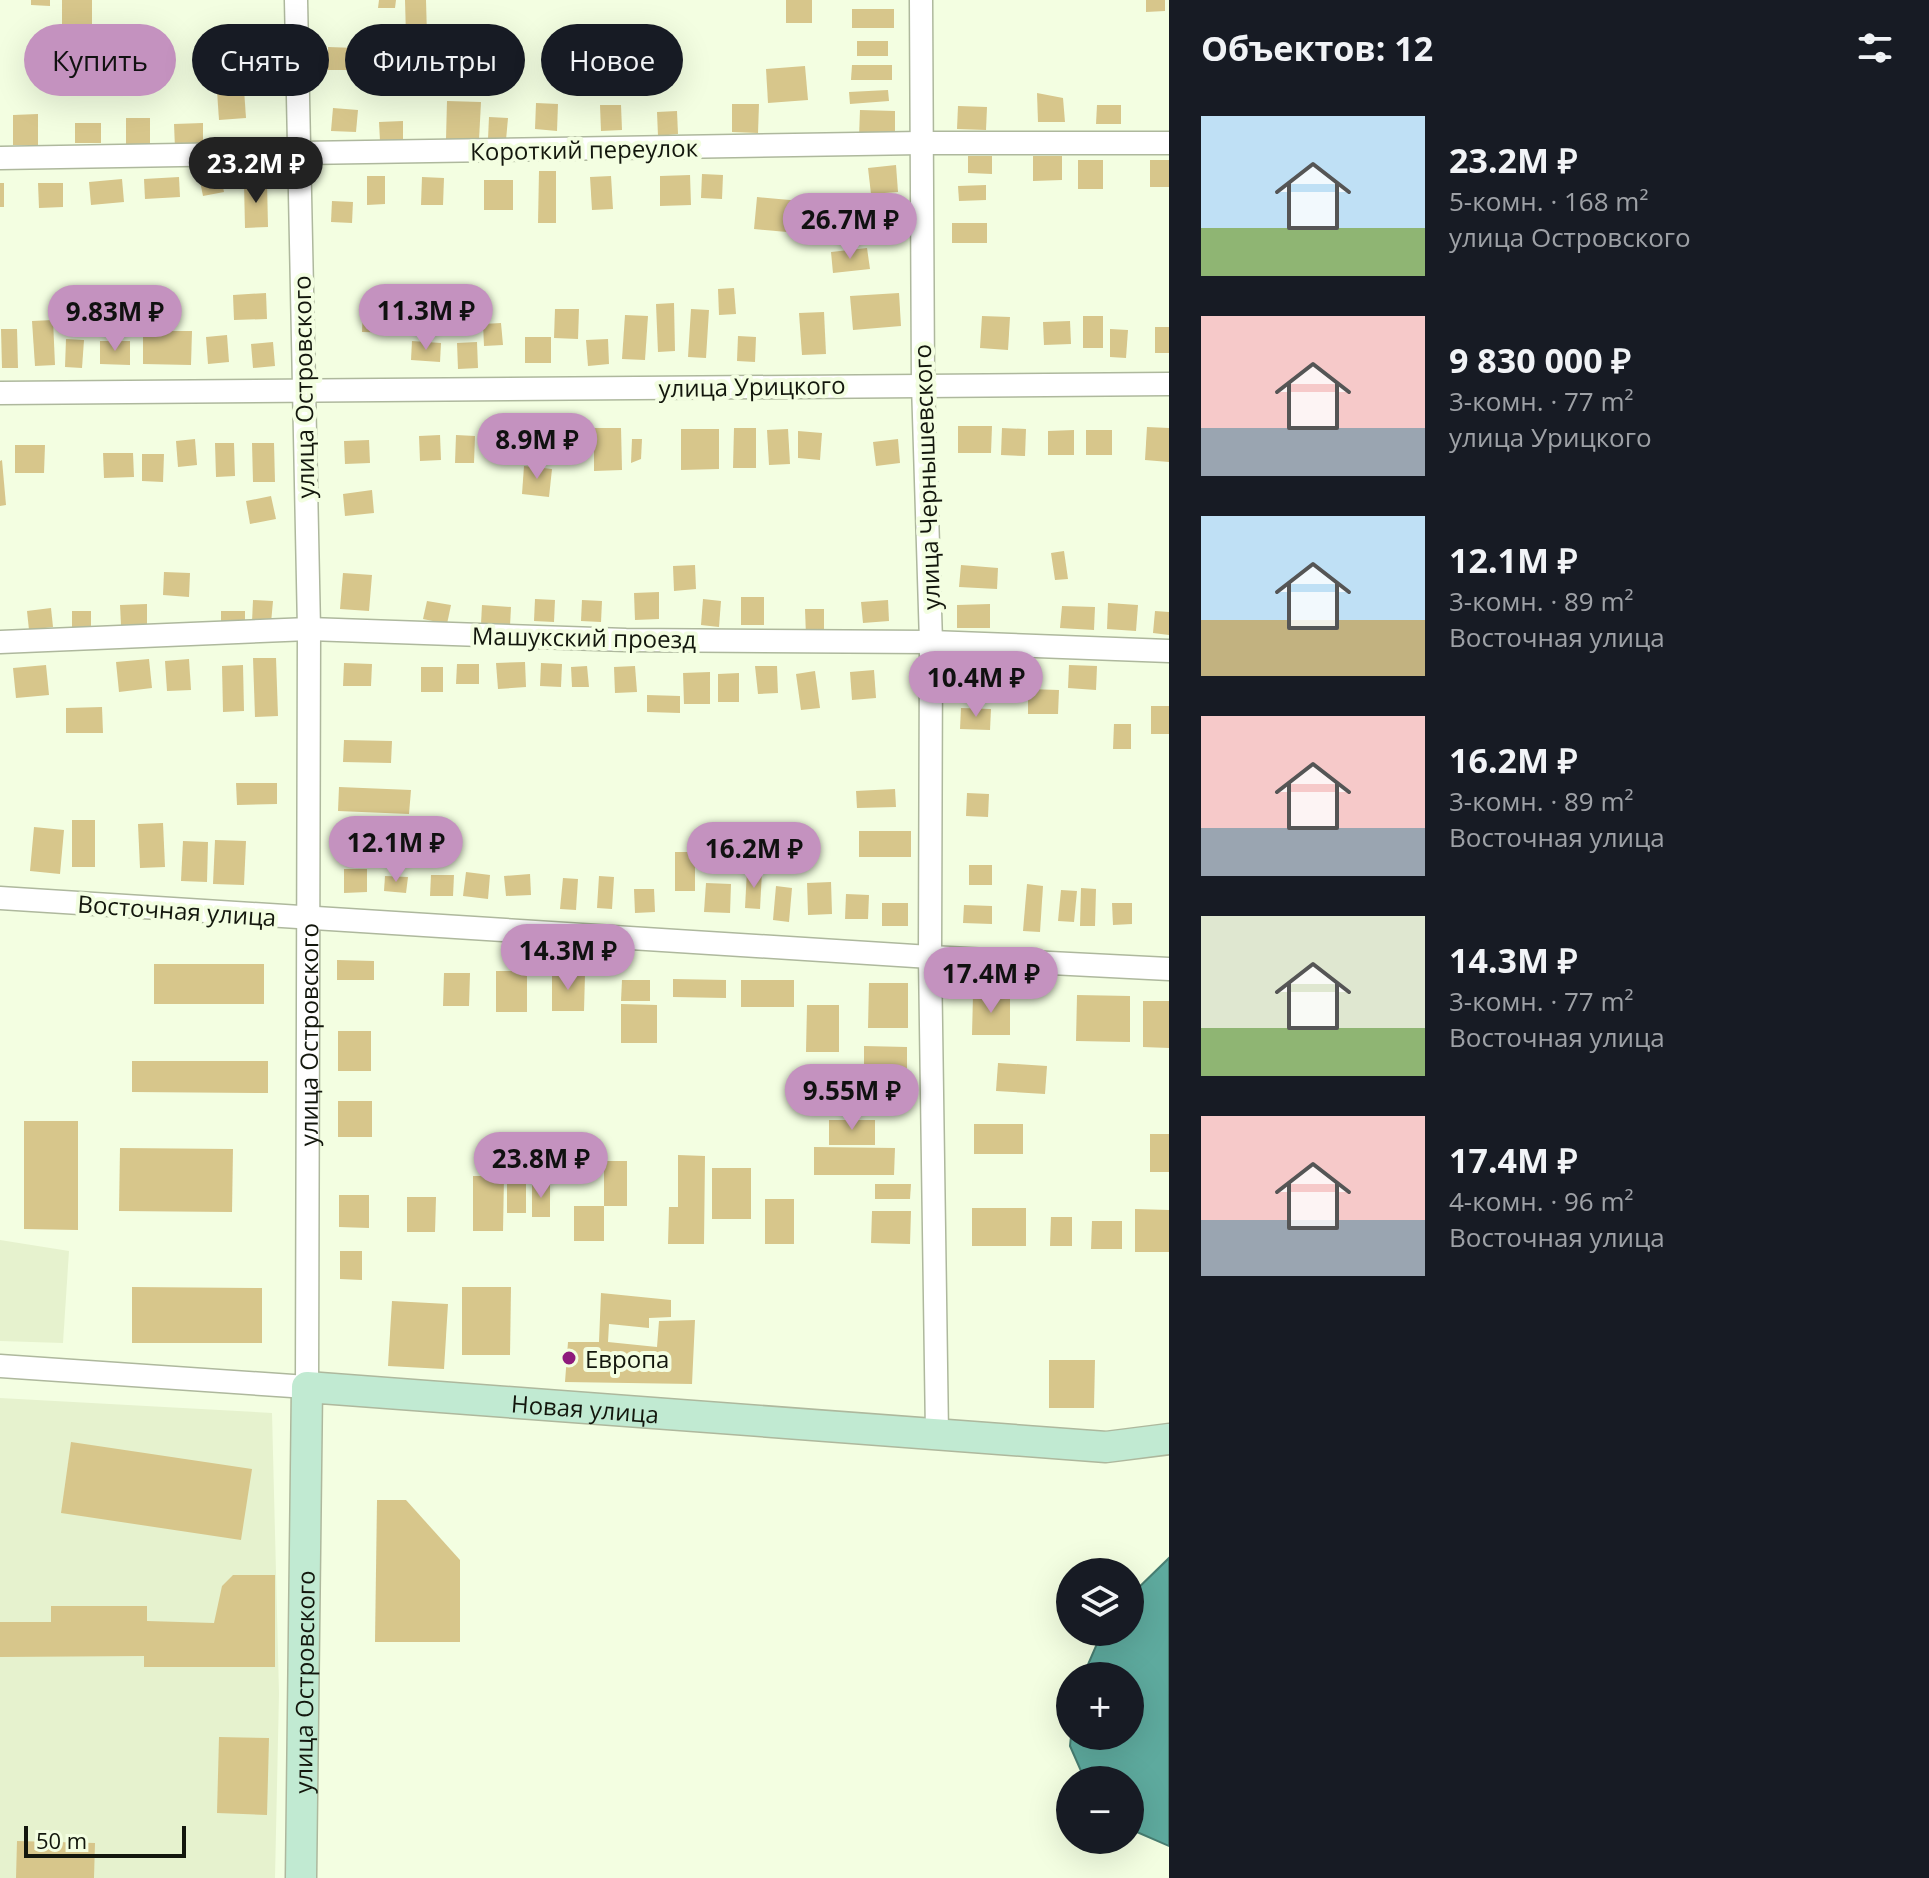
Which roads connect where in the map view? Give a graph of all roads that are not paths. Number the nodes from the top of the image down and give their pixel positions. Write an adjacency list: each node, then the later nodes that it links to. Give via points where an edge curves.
1 (296, 0): 5 (street, улица Островского)
2 (921, 0): 3 (street, улица Чернышевского)
3 (921, 143): 4 (street, Короткий переулок); 5 (street, Короткий переулок); 7 (street, улица Чернышевского)
4 (1169, 143)
5 (298, 155): 6 (street, Короткий переулок); 9 (street, улица Островского)
6 (0, 158)
7 (923, 384): 8 (street, улица Урицкого); 9 (street, улица Урицкого); 13 (street, улица Чернышевского)
8 (1169, 384)
9 (303, 391): 10 (street, улица Урицкого); 11 (street, улица Островского)
10 (0, 393)
11 (309, 629): 12 (street, Машукский проезд); 13 (street, Машукский проезд, via 626,640); 16 (street, улица Островского)
12 (0, 642)
13 (931, 642): 14 (street, Машукский проезд); 17 (street, улица Чернышевского)
14 (1169, 651)
15 (0, 898): 16 (street, Восточная улица)
16 (308, 919): 17 (street, Восточная улица); 20 (street, улица Островского)
17 (930, 957): 18 (street, Восточная улица); 21 (street, улица Чернышевского)
18 (1169, 969)
19 (0, 1366): 20 (street, Новая улица)
20 (307, 1387): 21 (street, Новая улица); 23 (street, улица Островского)
21 (937, 1434): 22 (street, Новая улица, via 1106,1447)
22 (1169, 1439)
23 (301, 1878)

